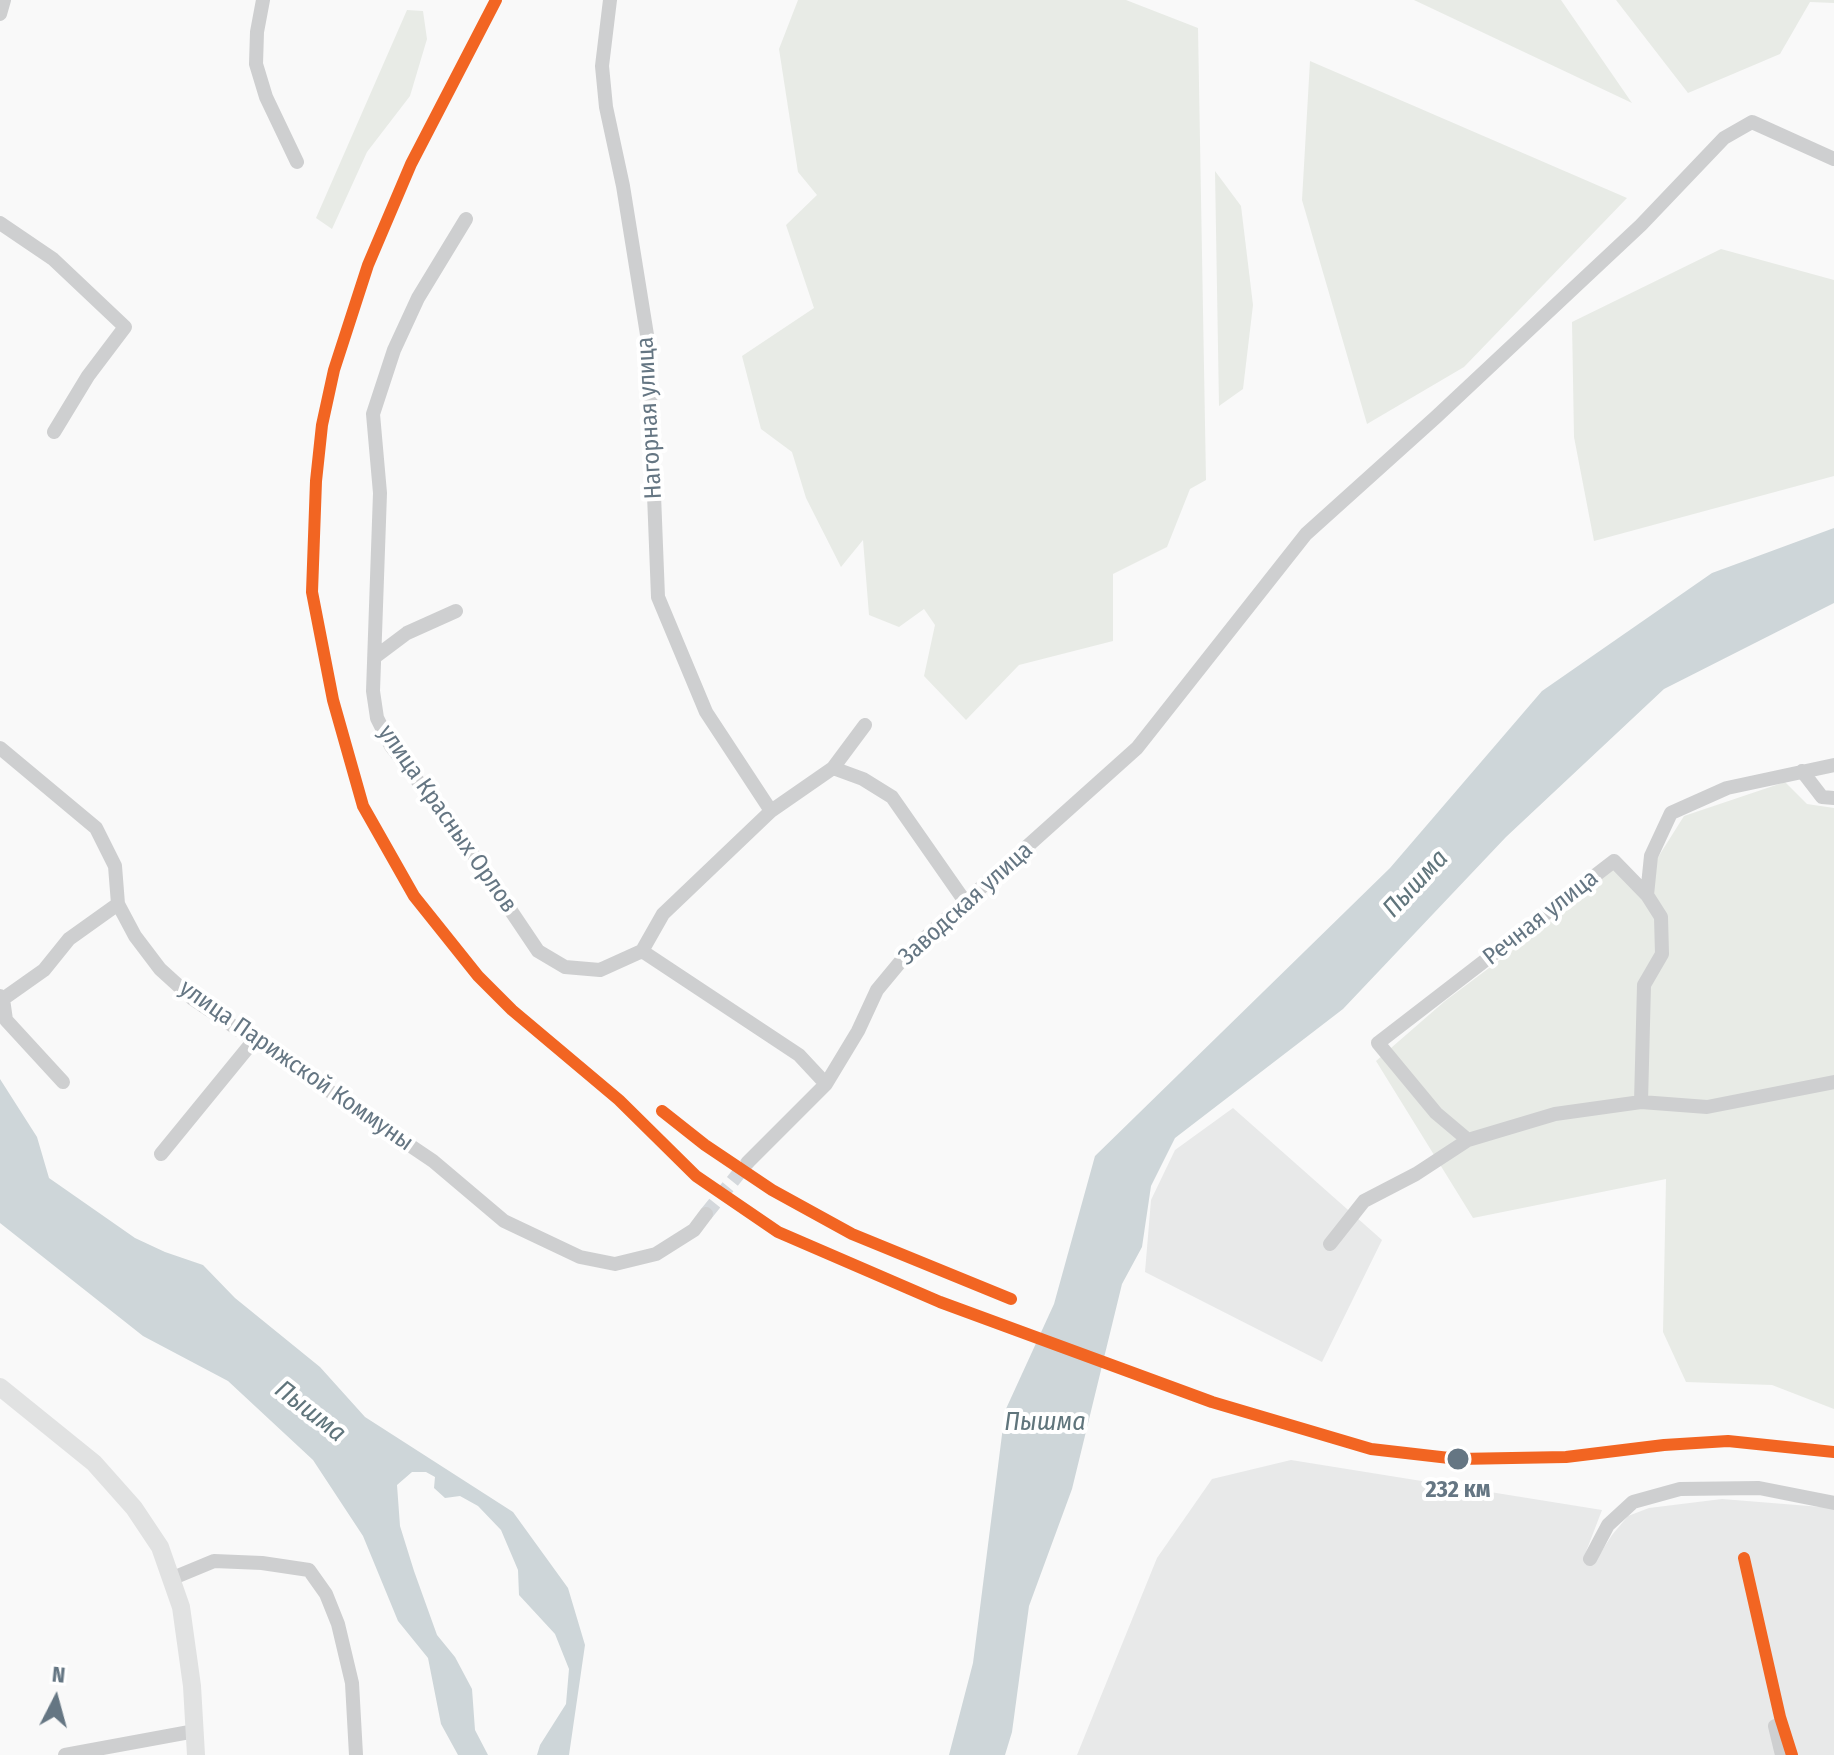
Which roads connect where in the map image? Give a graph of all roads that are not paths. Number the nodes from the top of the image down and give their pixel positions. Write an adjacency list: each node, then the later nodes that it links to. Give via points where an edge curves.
1 (4, 0): 4 (street)
2 (263, 0): 6 (street, via 256,64)
3 (610, 0): 18 (street, Нагорная улица, via 602,66 648,341 658,597 706,712)
4 (0, 14)
5 (1834, 159): 20 (street, Заводская улица, via 1752,122 1724,138 1641,225 1306,534 1137,748)
6 (297, 162)
7 (466, 219): 11 (street, улица Красных Орлов, via 418,298 373,414 380,493)
8 (0, 223): 9 (street, via 53,259 125,327)
9 (54, 432)
10 (456, 611): 11 (street, via 407,633)
11 (375, 657): 22 (street, улица Красных Орлов, via 377,718 391,746 538,951 565,967 600,970)
12 (865, 725): 15 (street)
13 (0, 748): 21 (street, улица Парижской Коммуны, via 96,828 115,866)
14 (1834, 765): 16 (street)
15 (833, 768): 18 (street); 20 (street, via 892,797)
16 (1802, 771): 17 (street, via 1822,797); 19 (street, via 1727,788 1671,813 1651,856)
17 (1834, 798)
18 (771, 811): 22 (street, via 663,914)
19 (1647, 895): 28 (street, via 1661,917 1662,954 1644,985); 29 (street, Речная улица, via 1614,861 1378,1043 1436,1113)
20 (966, 903): 27 (street, Заводская улица, via 906,955 877,990)
21 (118, 904): 23 (street, via 69,939 44,970); 24 (street, улица Парижской Коммуны, via 160,969 193,999)
22 (642, 951): 27 (street, via 799,1055)
23 (2, 998): 25 (street, via 6,1020)
24 (255, 1039): 30 (street); 32 (street, улица Парижской Коммуны, via 433,1161 504,1221 580,1257 615,1264 656,1254 694,1230)
25 (63, 1082)
26 (1834, 1082): 28 (street, via 1707,1107)
27 (826, 1084): 31 (street, Заводская улица)
28 (1641, 1102): 29 (street, via 1555,1114)
29 (1468, 1140): 33 (street, via 1364,1201)
30 (161, 1154)
31 (748, 1162)
32 (706, 1214)
33 (1330, 1244)
34 (0, 1387): 37 (main road, via 94,1463 134,1508)
35 (1834, 1503): 36 (street, via 1759,1488 1680,1489 1633,1502 1608,1525)
36 (1590, 1559)
37 (173, 1578): 39 (main road, via 186,1636); 42 (street, via 214,1561 309,1570 338,1624 352,1683)
38 (1775, 1726): 43 (street)
39 (195, 1731): 40 (street); 41 (main road)
40 (65, 1755)
41 (196, 1755)
42 (356, 1755)
43 (1782, 1755)

